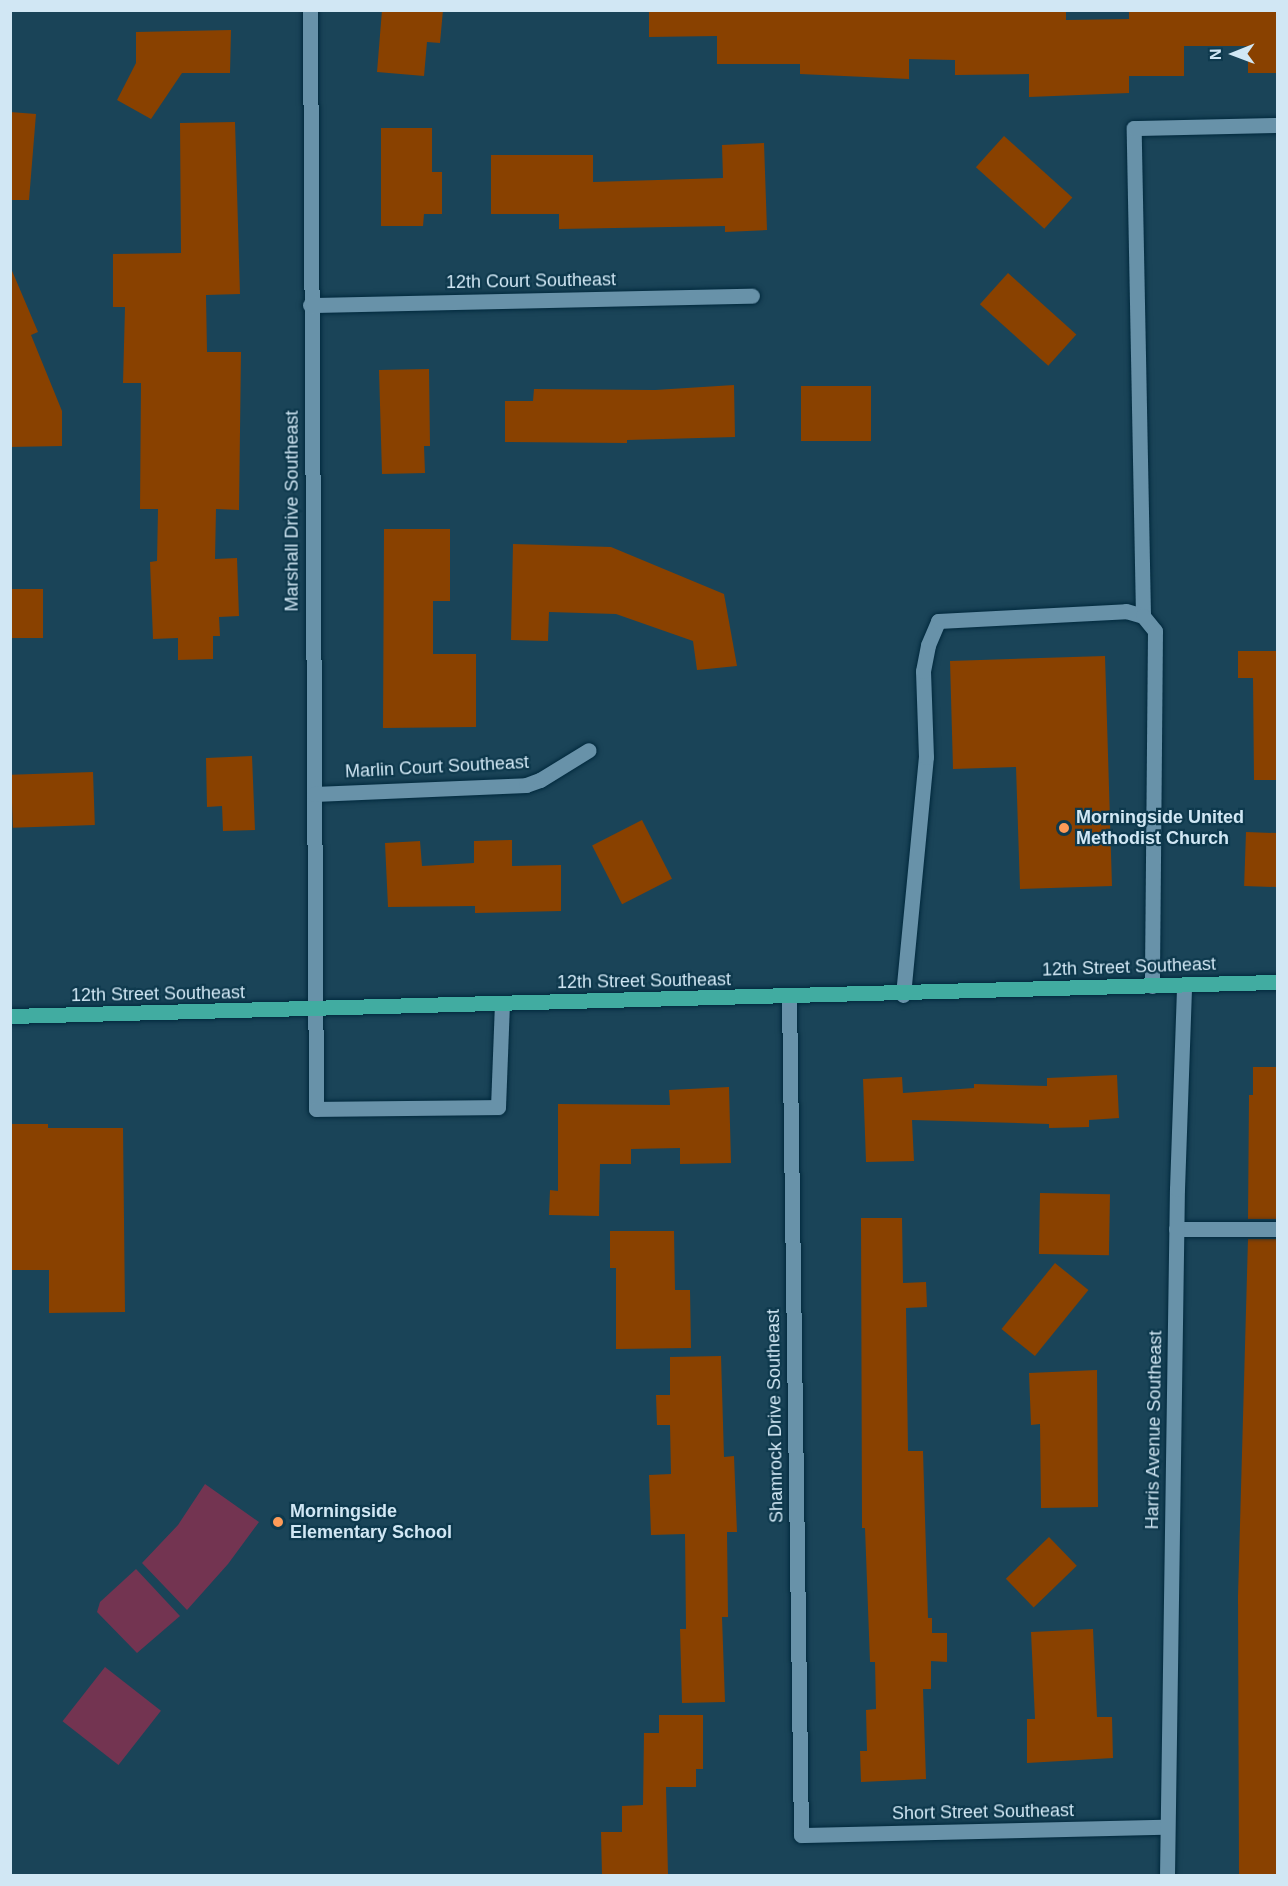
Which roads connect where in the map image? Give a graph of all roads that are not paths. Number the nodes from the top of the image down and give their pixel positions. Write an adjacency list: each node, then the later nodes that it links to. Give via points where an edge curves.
1 (310, 10): 4 (street, Marshall Drive Southeast)
2 (1278, 125): 5 (street, via 1134,128)
3 (752, 296): 4 (street, 12th Court Southeast)
4 (310, 305): 7 (street, Marshall Drive Southeast)
5 (1143, 616): 10 (street, via 1155,631); 11 (street, via 1126,611 938,621 923,671 926,757)
6 (589, 750): 7 (street, Marlin Court Southeast, via 525,785)
7 (314, 794): 14 (street, Marshall Drive Southeast)
8 (1278, 982): 9 (main road, 12th Street Southeast)
9 (1184, 985): 10 (main road, 12th Street Southeast); 16 (street, Harris Avenue Southeast)
10 (1152, 987): 11 (main road, 12th Street Southeast)
11 (903, 995): 12 (main road, 12th Street Southeast)
12 (789, 997): 13 (main road, 12th Street Southeast); 19 (street, Shamrock Drive Southeast)
13 (502, 1004): 14 (main road, 12th Street Southeast); 14 (street, Marshall Drive Southeast, via 498,1107 316,1109)
14 (317, 1011): 15 (main road, 12th Street Southeast)
15 (10, 1016)
16 (1176, 1229): 17 (street); 18 (street, Harris Avenue Southeast)
17 (1278, 1229)
18 (1167, 1827): 19 (street, Short Street Southeast); 20 (street, Harris Avenue Southeast)
19 (801, 1835)
20 (1167, 1875)

